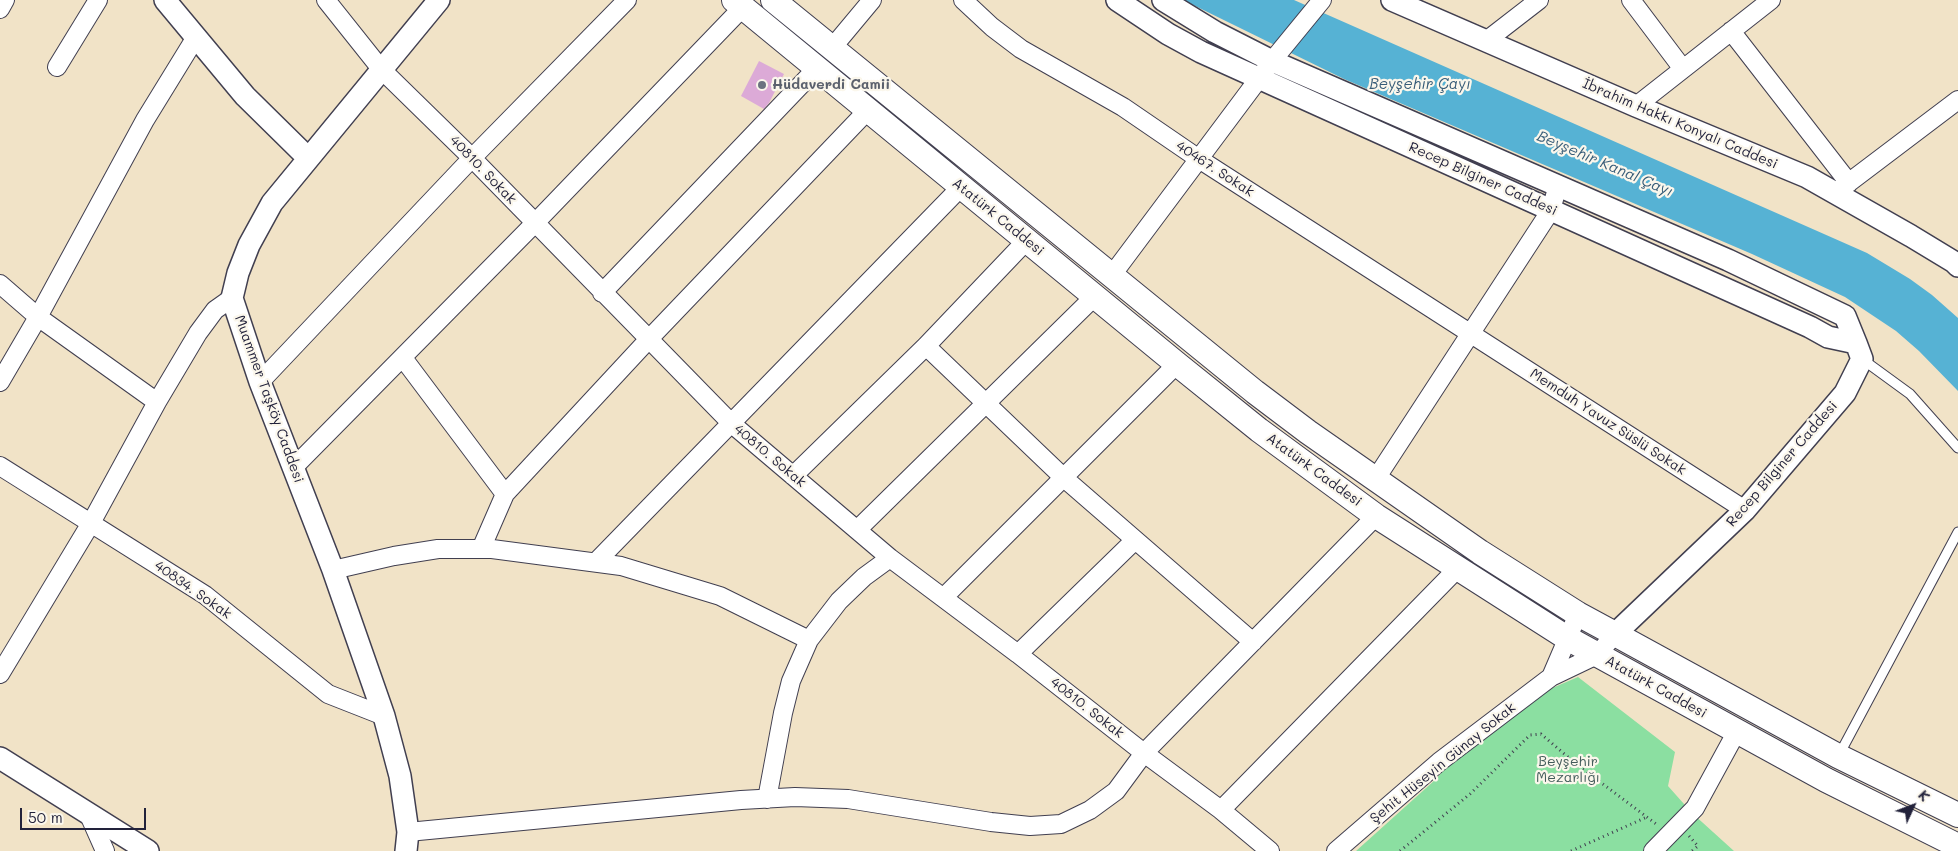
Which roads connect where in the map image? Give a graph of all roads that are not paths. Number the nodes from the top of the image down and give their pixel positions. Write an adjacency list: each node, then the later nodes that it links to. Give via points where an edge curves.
1 (5, 0): 18 (street)
2 (98, 0): 24 (street)
3 (165, 0): 20 (street)
4 (326, 0): 26 (street, 40810. Sokak)
5 (440, 0): 26 (street, Muammer Taşköy Caddesi)
6 (627, 0): 33 (street)
7 (772, 0): 22 (main road, Atatürk Caddesi)
8 (872, 0): 22 (street)
9 (962, 0): 34 (street, 40467. Sokak, via 1021,49 1123,107)
10 (1117, 0): 28 (street, Recep Bilginer Caddesi, via 1168,34)
11 (1163, 0): 23 (street, Recep Bilginer Caddesi, via 1215,32)
12 (1322, 0): 23 (street)
13 (1392, 0): 21 (street, İbrahim Hakkı Konyalı Caddesi)
14 (1539, 0): 21 (street)
15 (1631, 0): 27 (street)
16 (1771, 0): 19 (street)
17 (739, 3): 25 (main road, Atatürk Caddesi); 39 (street)
18 (0, 9)
19 (1731, 31): 27 (street); 37 (street)
20 (196, 37): 32 (street, via 244,96); 47 (street, via 145,120)
21 (1486, 41): 30 (street, İbrahim Hakkı Konyalı Caddesi)
22 (832, 48): 42 (main road, Atatürk Caddesi)
23 (1272, 61): 28 (street); 35 (street, Recep Bilginer Caddesi)
24 (57, 67)
25 (817, 68): 31 (main road, Atatürk Caddesi); 44 (street)
26 (381, 69): 32 (street, Muammer Taşköy Caddesi); 33 (street, 40810. Sokak)
27 (1683, 69): 30 (street)
28 (1259, 78): 34 (street); 38 (street, Recep Bilginer Caddesi)
29 (1958, 100): 37 (street)
30 (1636, 106): 37 (street, İbrahim Hakkı Konyalı Caddesi, via 1807,177)
31 (868, 110): 36 (main road, Atatürk Caddesi); 49 (street)
32 (308, 158): 46 (street, Muammer Taşköy Caddesi, via 272,203 249,246)
33 (472, 158): 39 (street, 40810. Sokak); 55 (street)
34 (1199, 159): 42 (street); 48 (street, 40467. Sokak)
35 (1558, 185): 38 (street); 51 (street, Recep Bilginer Caddesi, via 1845,316)
36 (961, 187): 40 (main road, Atatürk Caddesi); 58 (street)
37 (1842, 188): 41 (street, İbrahim Hakkı Konyalı Caddesi)
38 (1551, 210): 48 (street); 51 (street, Recep Bilginer Caddesi)
39 (534, 224): 44 (street, 40810. Sokak); 52 (street)
40 (1026, 241): 45 (main road, Atatürk Caddesi); 50 (street)
41 (1958, 266)
42 (1112, 276): 64 (main road, Atatürk Caddesi, via 1255,392)
43 (0, 284): 47 (street)
44 (602, 293): 49 (street, 40810. Sokak)
45 (1094, 296): 53 (main road, Atatürk Caddesi); 57 (street)
46 (232, 298): 55 (street, Muammer Taşköy Caddesi); 56 (street, via 215,310 198,333)
47 (38, 317): 54 (street); 56 (street)
48 (1472, 334): 64 (street); 66 (street, Memduh Yavuz Süslü Sokak)
49 (648, 340): 58 (street, 40810. Sokak); 65 (street)
50 (926, 346): 57 (street); 62 (street)
51 (1859, 351): 59 (lane, via 1910,394); 66 (street, Recep Bilginer Caddesi, via 1844,393)
52 (403, 358): 61 (street); 65 (street)
53 (1176, 364): 63 (street); 67 (main road, Atatürk Caddesi, via 1258,430)
54 (0, 382)
55 (260, 382): 61 (street, Muammer Taşköy Caddesi)
56 (157, 402): 68 (street)
57 (986, 403): 63 (street); 69 (street)
58 (732, 424): 62 (street, 40810. Sokak); 74 (street)
59 (1958, 448)
60 (0, 466): 68 (street, 40834. Sokak)
61 (293, 468): 76 (street, Muammer Taşköy Caddesi)
62 (793, 476): 69 (street, 40810. Sokak)
63 (1064, 478): 71 (street); 77 (street)
64 (1375, 480): 78 (main road, Atatürk Caddesi)
65 (505, 494): 72 (street)
66 (1745, 510): 79 (street, Recep Bilginer Caddesi)
67 (1376, 516): 75 (main road, Atatürk Caddesi); 82 (street)
68 (91, 523): 85 (street); 87 (street, 40834. Sokak, via 206,595 328,694)
69 (857, 530): 73 (street, 40810. Sokak)
70 (1958, 532): 90 (lane)
71 (1135, 540): 82 (street); 83 (street)
72 (481, 549): 74 (street); 76 (street, via 438,549)
73 (890, 558): 77 (street, 40810. Sokak); 81 (street, via 839,601)
74 (596, 562): 81 (street, via 621,566 720,596)
75 (1458, 568): 80 (main road, Atatürk Caddesi); 93 (street)
76 (333, 570): 87 (street, Muammer Taşköy Caddesi)
77 (944, 597): 83 (street, 40810. Sokak)
78 (1578, 614): 79 (main road, Atatürk Caddesi); 80 (street)
79 (1615, 634): 84 (street); 90 (main road, Atatürk Caddesi)
80 (1567, 638): 84 (main road, Atatürk Caddesi); 86 (street)
81 (809, 640): 92 (street, via 790,681)
82 (1253, 642): 89 (street)
83 (1018, 654): 89 (street, 40810. Sokak)
84 (1598, 654): 86 (street, Şehit Hüseyin Günay Sokak); 88 (main road, Atatürk Caddesi)
85 (0, 674)
86 (1551, 676): 101 (street, Şehit Hüseyin Günay Sokak, via 1439,762)
87 (384, 716): 96 (street, Muammer Taşköy Caddesi, via 400,776)
88 (1737, 731): 97 (main road, Atatürk Caddesi); 102 (street, via 1696,808)
89 (1144, 753): 92 (street, via 1116,791 1090,810 1061,824 1030,826 991,822 848,799); 93 (street, 40810. Sokak)
90 (1838, 756): 94 (main road, Atatürk Caddesi)
91 (0, 758): 95 (street)
92 (767, 799): 96 (street)
93 (1221, 810): 100 (street, 40810. Sokak)
94 (1958, 814)
95 (89, 815): 98 (street); 99 (street)
96 (407, 842)
97 (1958, 846)
98 (105, 851)
99 (148, 851)
100 (1270, 851)
101 (1336, 851)
102 (1652, 851)

